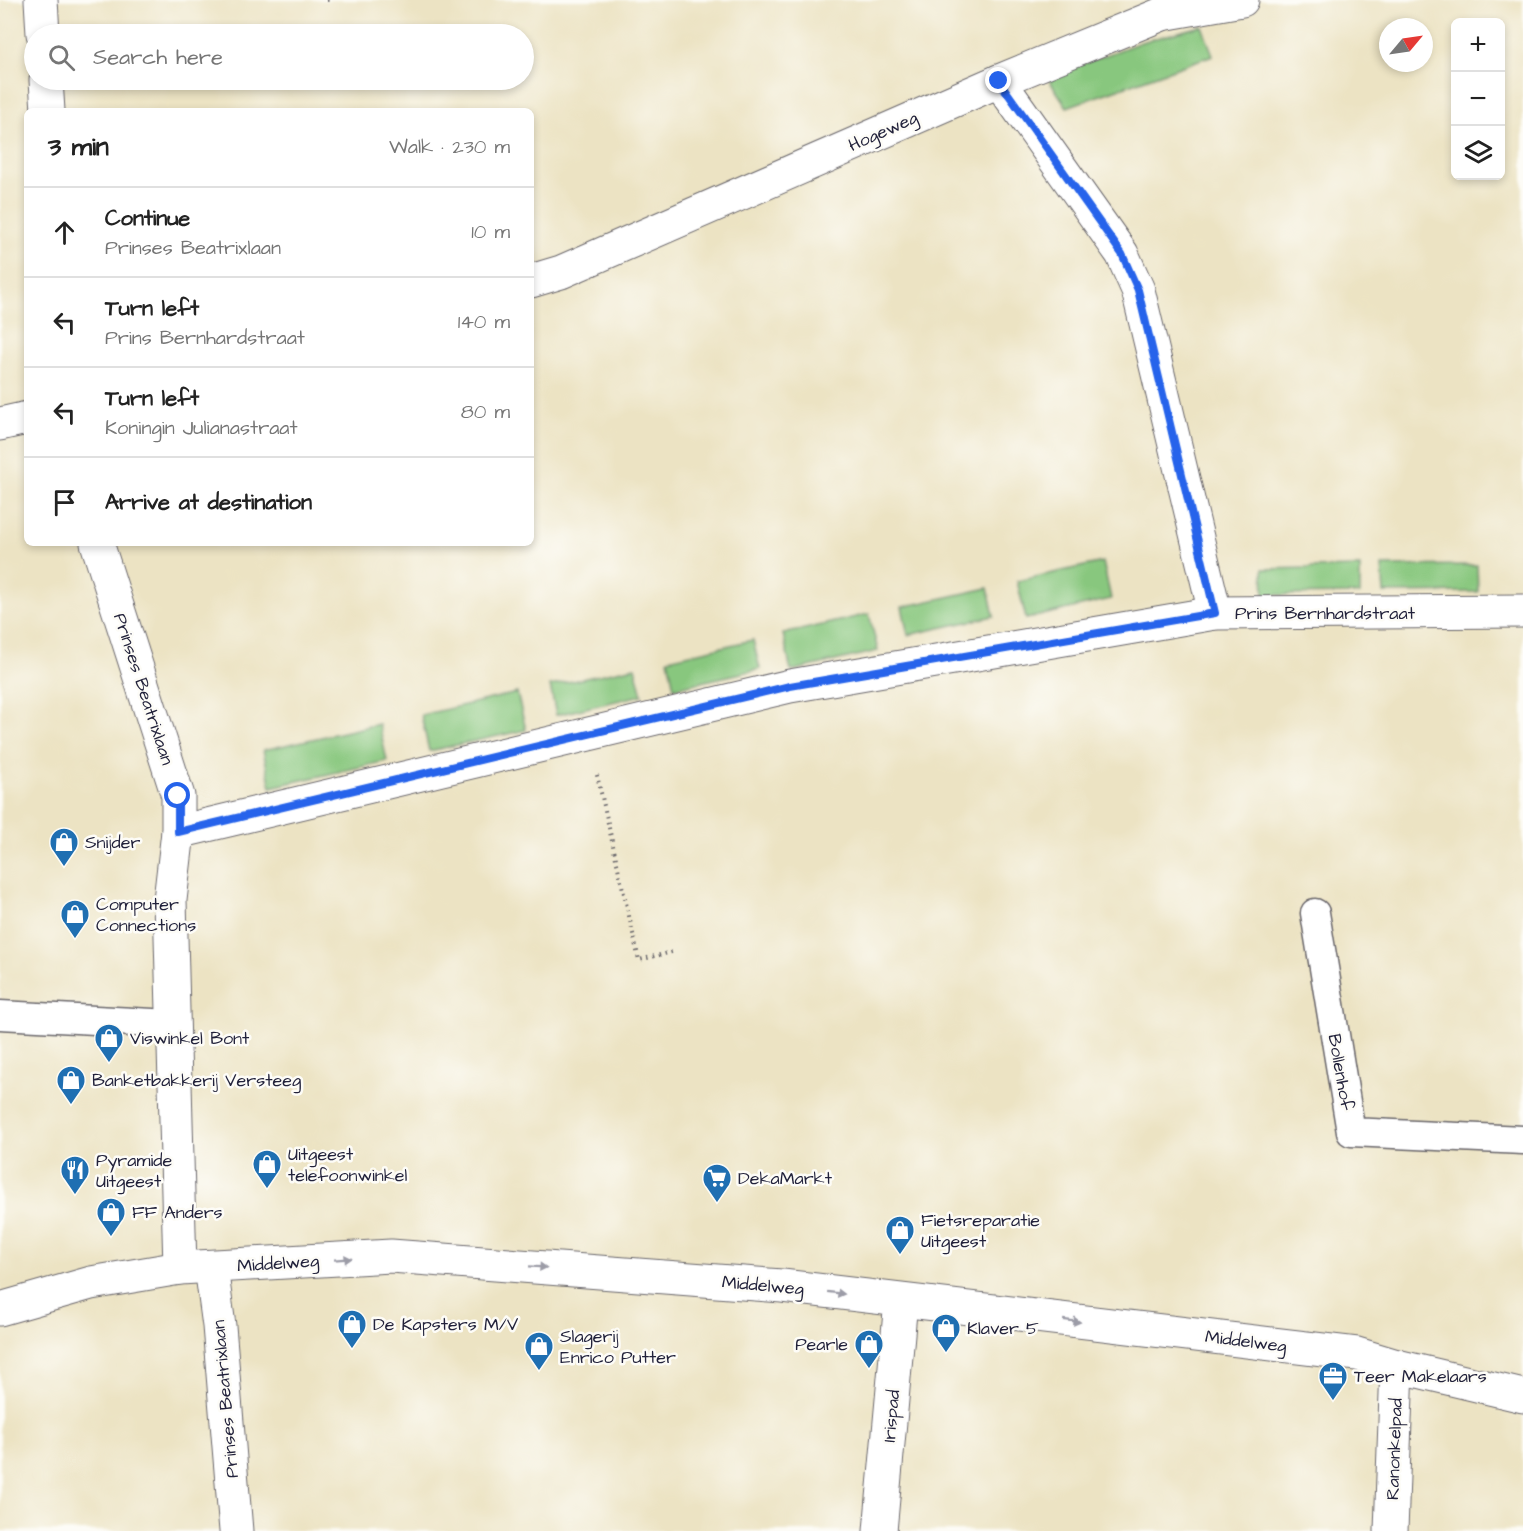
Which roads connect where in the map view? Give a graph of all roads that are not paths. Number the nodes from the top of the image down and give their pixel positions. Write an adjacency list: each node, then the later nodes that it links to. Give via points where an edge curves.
1 (41, 0): 3 (street)
2 (1242, 0): 4 (street, Hogeweg, via 1162,14)
3 (42, 24)
4 (999, 81): 7 (street, Hogeweg, via 572,267); 12 (street, via 1122,254 1138,290)
5 (47, 90): 6 (street)
6 (48, 108)
7 (534, 280)
8 (24, 419): 9 (street)
9 (0, 424)
10 (99, 546): 13 (street, Prinses Beatrixlaan, via 178,796)
11 (1523, 611): 12 (street, Prins Bernhardstraat)
12 (1215, 613): 13 (street, Prins Bernhardstraat, via 790,686)
13 (178, 832): 16 (street, Prinses Beatrixlaan, via 170,900)
14 (1315, 913): 17 (lane, Bollenhof, via 1351,1132)
15 (0, 1015): 16 (lane)
16 (172, 1024): 18 (street, Prinses Beatrixlaan)
17 (1523, 1140)
18 (195, 1268): 19 (street, Middelweg, one-way to 19, via 391,1256 782,1286); 20 (street, Middelweg, via 91,1283); 23 (street, Prinses Beatrixlaan, via 219,1326)
19 (901, 1301): 21 (street, Middelweg, one-way to 21, via 1357,1354); 24 (street, Irispad)
20 (0, 1309)
21 (1397, 1366): 22 (street, Middelweg); 25 (street, Ranonkelpad)
22 (1523, 1396)
23 (236, 1531)
24 (880, 1531)
25 (1391, 1531)

